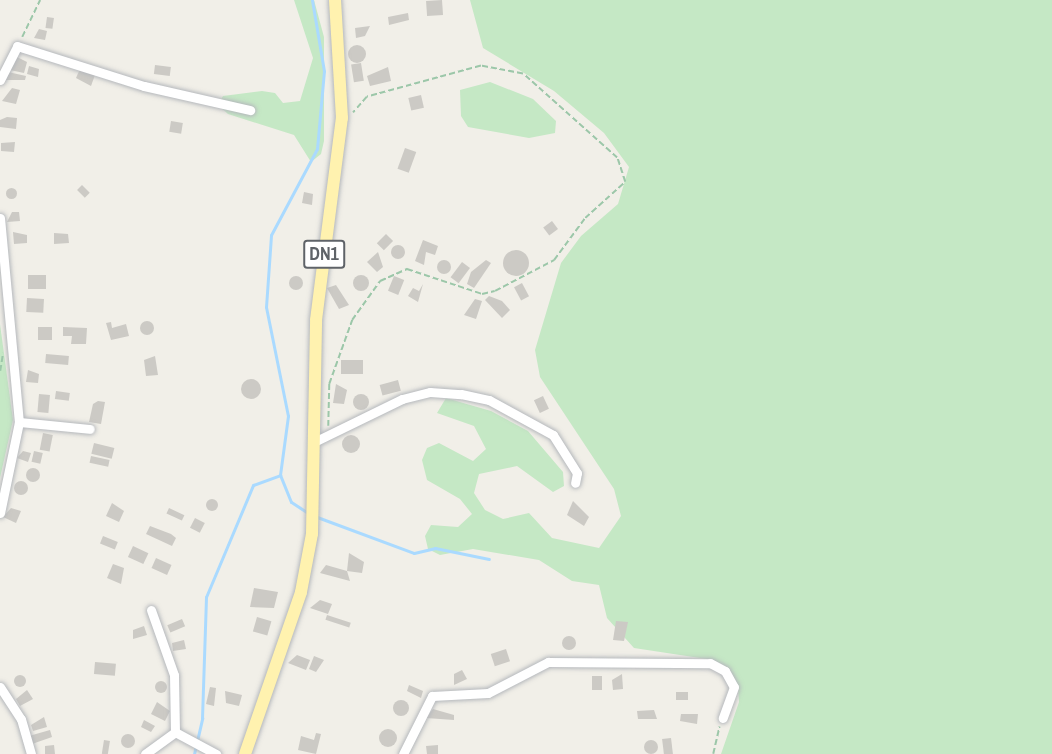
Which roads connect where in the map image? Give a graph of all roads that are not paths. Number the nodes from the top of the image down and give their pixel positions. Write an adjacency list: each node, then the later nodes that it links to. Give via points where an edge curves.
1 (327, 0): 10 (main road, DN1, via 334,118 309,303)
2 (335, 0): 8 (main road, DN1, via 342,118 316,320)
3 (0, 80): 4 (street, via 17,46 144,86)
4 (250, 110)
5 (0, 218): 6 (street)
6 (19, 422): 7 (street); 11 (street)
7 (90, 429)
8 (316, 441): 9 (street, via 402,399 430,392 460,394 489,400 553,435 577,473); 10 (main road, DN1)
9 (575, 483)
10 (310, 510): 12 (main road, DN1)
11 (0, 513)
12 (309, 527): 20 (main road, DN1, via 293,590); 21 (main road, DN1, via 301,592)
13 (151, 610): 16 (street, via 174,675)
14 (0, 687): 17 (street, via 21,719)
15 (723, 718): 22 (street, via 734,687 725,671 710,663 548,662 488,693 432,696)
16 (175, 732): 18 (street); 19 (street)
17 (31, 754)
18 (145, 754)
19 (216, 754)
20 (238, 754)
21 (245, 754)
22 (403, 754)

